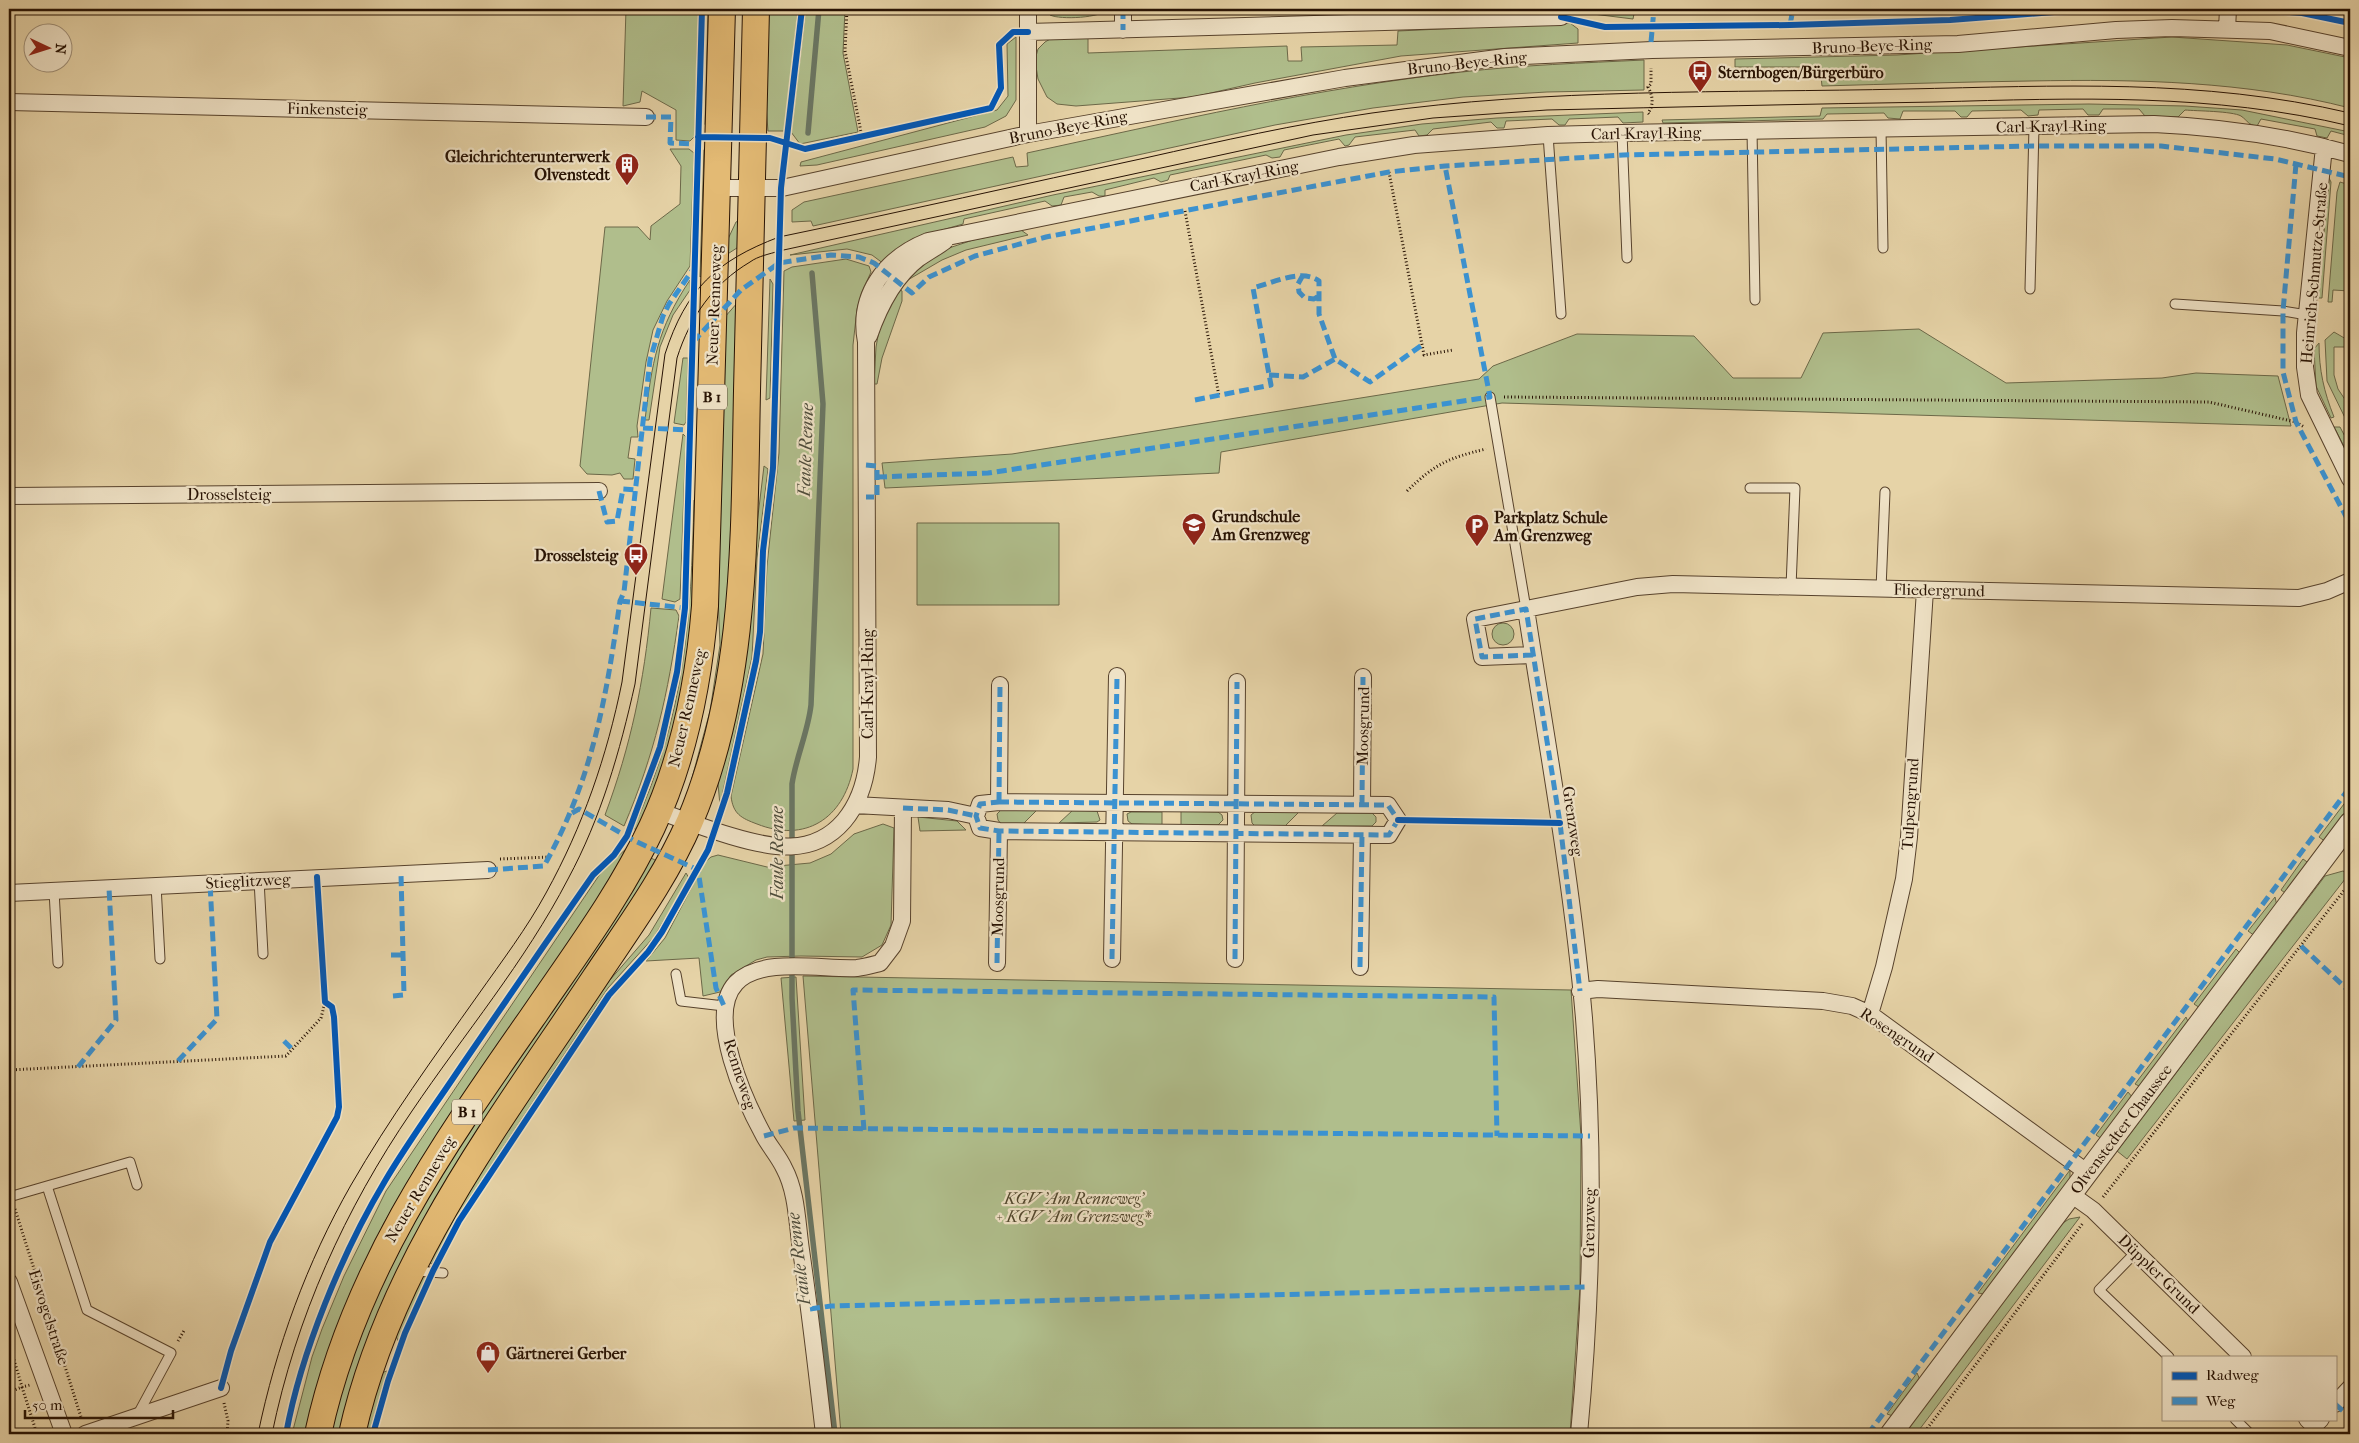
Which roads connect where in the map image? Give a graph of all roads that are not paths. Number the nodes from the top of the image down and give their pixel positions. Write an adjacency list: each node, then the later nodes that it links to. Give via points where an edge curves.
1 (722, 9): 21 (main road, Neuer Renneweg / B 1)
2 (756, 9): 22 (main road, Neuer Renneweg / B 1)
3 (1028, 9): 9 (street)
4 (1123, 9): 8 (street)
5 (2228, 9): 7 (street)
6 (1560, 17): 8 (street)
7 (2227, 29): 10 (street, Bruno-Beye-Ring, via 2277,32); 17 (street, Bruno-Beye-Ring, via 2116,30 1958,44 1652,50 1505,57 1345,78)
8 (1123, 30): 9 (street)
9 (1028, 32): 17 (street)
10 (2350, 48)
11 (9, 102): 12 (street, Finkensteig)
12 (646, 117)
13 (2034, 127): 14 (street, Carl-Krayl-Ring); 19 (street, Carl-Krayl-Ring, via 2136,124 2208,127); 25 (lane)
14 (1881, 129): 15 (street, Carl-Krayl-Ring); 23 (lane)
15 (1752, 130): 16 (street, Carl-Krayl-Ring); 26 (lane)
16 (1622, 132): 18 (street, Carl-Krayl-Ring); 24 (lane)
17 (1028, 134): 22 (street, Bruno-Beye-Ring, via 802,184)
18 (1548, 135): 28 (lane); 50 (street, Carl-Krayl-Ring, via 1414,145 1339,157 949,238 918,259 897,281 882,304 866,342 868,757 866,774)
19 (2324, 146): 20 (street, Carl-Krayl-Ring); 29 (street, Heinrich-Schmutze-Straße)
20 (2350, 154)
21 (718, 188): 22 (street, Bruno-Beye-Ring); 52 (main road, Neuer Renneweg / B 1, via 703,630 689,716)
22 (752, 189): 54 (main road, Neuer Renneweg / B 1, via 742,551 736,642 718,739)
23 (1883, 248)
24 (1626, 258)
25 (2030, 289)
26 (1754, 300)
27 (2176, 304): 29 (lane)
28 (1561, 314)
29 (2307, 315): 31 (street, Heinrich-Schmutze-Straße, via 2305,358 2309,395)
30 (1490, 397): 40 (lane, Grenzweg)
31 (2350, 479)
32 (1750, 488): 37 (lane, via 1795,488)
33 (599, 491): 35 (street, Drosselsteig)
34 (1885, 492): 38 (lane)
35 (9, 496)
36 (2350, 581): 39 (street, Fliedergrund, via 2299,598)
37 (1790, 587): 38 (street, Fliedergrund); 40 (street, Fliedergrund, via 1655,585)
38 (1881, 589): 39 (street, Fliedergrund)
39 (1925, 590): 75 (street, Tulpengrund, via 1904,879)
40 (1526, 609): 41 (street, Grenzweg); 41 (street, via 1475,619 1482,657)
41 (1534, 655): 73 (street, Grenzweg, via 1560,824)
42 (1117, 676): 47 (street)
43 (1363, 677): 49 (street, Moosgrund)
44 (1237, 682): 48 (street)
45 (1000, 686): 46 (street)
46 (999, 802): 47 (street); 53 (street, via 980,804)
47 (1114, 803): 48 (street); 57 (street)
48 (1237, 804): 49 (street); 58 (street)
49 (1362, 804): 59 (street, via 1388,804 1398,820 1389,835)
50 (855, 805): 51 (street); 54 (street, Carl-Krayl-Ring, via 833,832 812,844 765,846)
51 (903, 808): 53 (street, via 948,810); 74 (street, via 902,920 893,946 880,963 858,968 778,967 761,970 742,978 732,987)
52 (659, 811): 54 (street, Carl-Krayl-Ring); 96 (main road, Neuer Renneweg / B 1, via 604,912 452,1134 404,1212 377,1264 349,1330)
53 (976, 816): 56 (street, via 980,828)
54 (690, 823): 82 (main road, Neuer Renneweg / B 1, via 647,900 468,1170)
55 (2350, 823): 76 (street, Olvenstedter Chaussee)
56 (999, 831): 57 (street); 70 (street, Moosgrund)
57 (1114, 832): 58 (street); 67 (street)
58 (1237, 832): 59 (street); 68 (street)
59 (1362, 835): 71 (street)
60 (488, 870): 61 (street, Stieglitzweg)
61 (259, 880): 62 (street, Stieglitzweg); 65 (lane)
62 (156, 885): 63 (street, Stieglitzweg); 66 (lane)
63 (54, 891): 64 (street, Stieglitzweg); 69 (lane)
64 (9, 893)
65 (263, 954)
66 (160, 958)
67 (1112, 959)
68 (1235, 959)
69 (58, 963)
70 (997, 963)
71 (1360, 966)
72 (676, 974): 74 (lane, via 681,1002)
73 (1580, 991): 75 (street, Rosengrund, via 1598,989 1823,1000 1852,1006); 99 (street, Grenzweg, via 1590,1136 1590,1204)
74 (724, 1006): 98 (street, Renneweg, via 726,1032 737,1075 764,1136 785,1169 793,1192)
75 (1870, 1014): 76 (street, Rosengrund)
76 (2088, 1173): 79 (street, Olvenstedter Chaussee)
77 (137, 1185): 78 (lane, via 130,1162)
78 (47, 1186): 80 (lane); 90 (lane, via 88,1310 171,1353)
79 (2072, 1195): 81 (street, Düppler Grund, via 2093,1210); 100 (street, Olvenstedter Chaussee)
80 (10, 1197)
81 (2136, 1252): 85 (lane, via 2099,1290); 86 (street, Düppler Grund)
82 (410, 1271): 83 (lane); 97 (main road, Neuer Renneweg / B 1, via 369,1374)
83 (443, 1273)
84 (9, 1285): 94 (street, Eisvogelstraße)
85 (2168, 1356)
86 (2242, 1356)
87 (221, 1388): 90 (street)
88 (2350, 1388): 89 (street)
89 (2336, 1403)
90 (136, 1417): 95 (street)
91 (2236, 1420): 101 (lane)
92 (2308, 1420): 93 (street, via 2314,1426)
93 (2320, 1420)
94 (64, 1434)
95 (86, 1434)
96 (318, 1434)
97 (352, 1434)
98 (824, 1434)
99 (1579, 1434)
100 (1891, 1434)
101 (2250, 1434)

